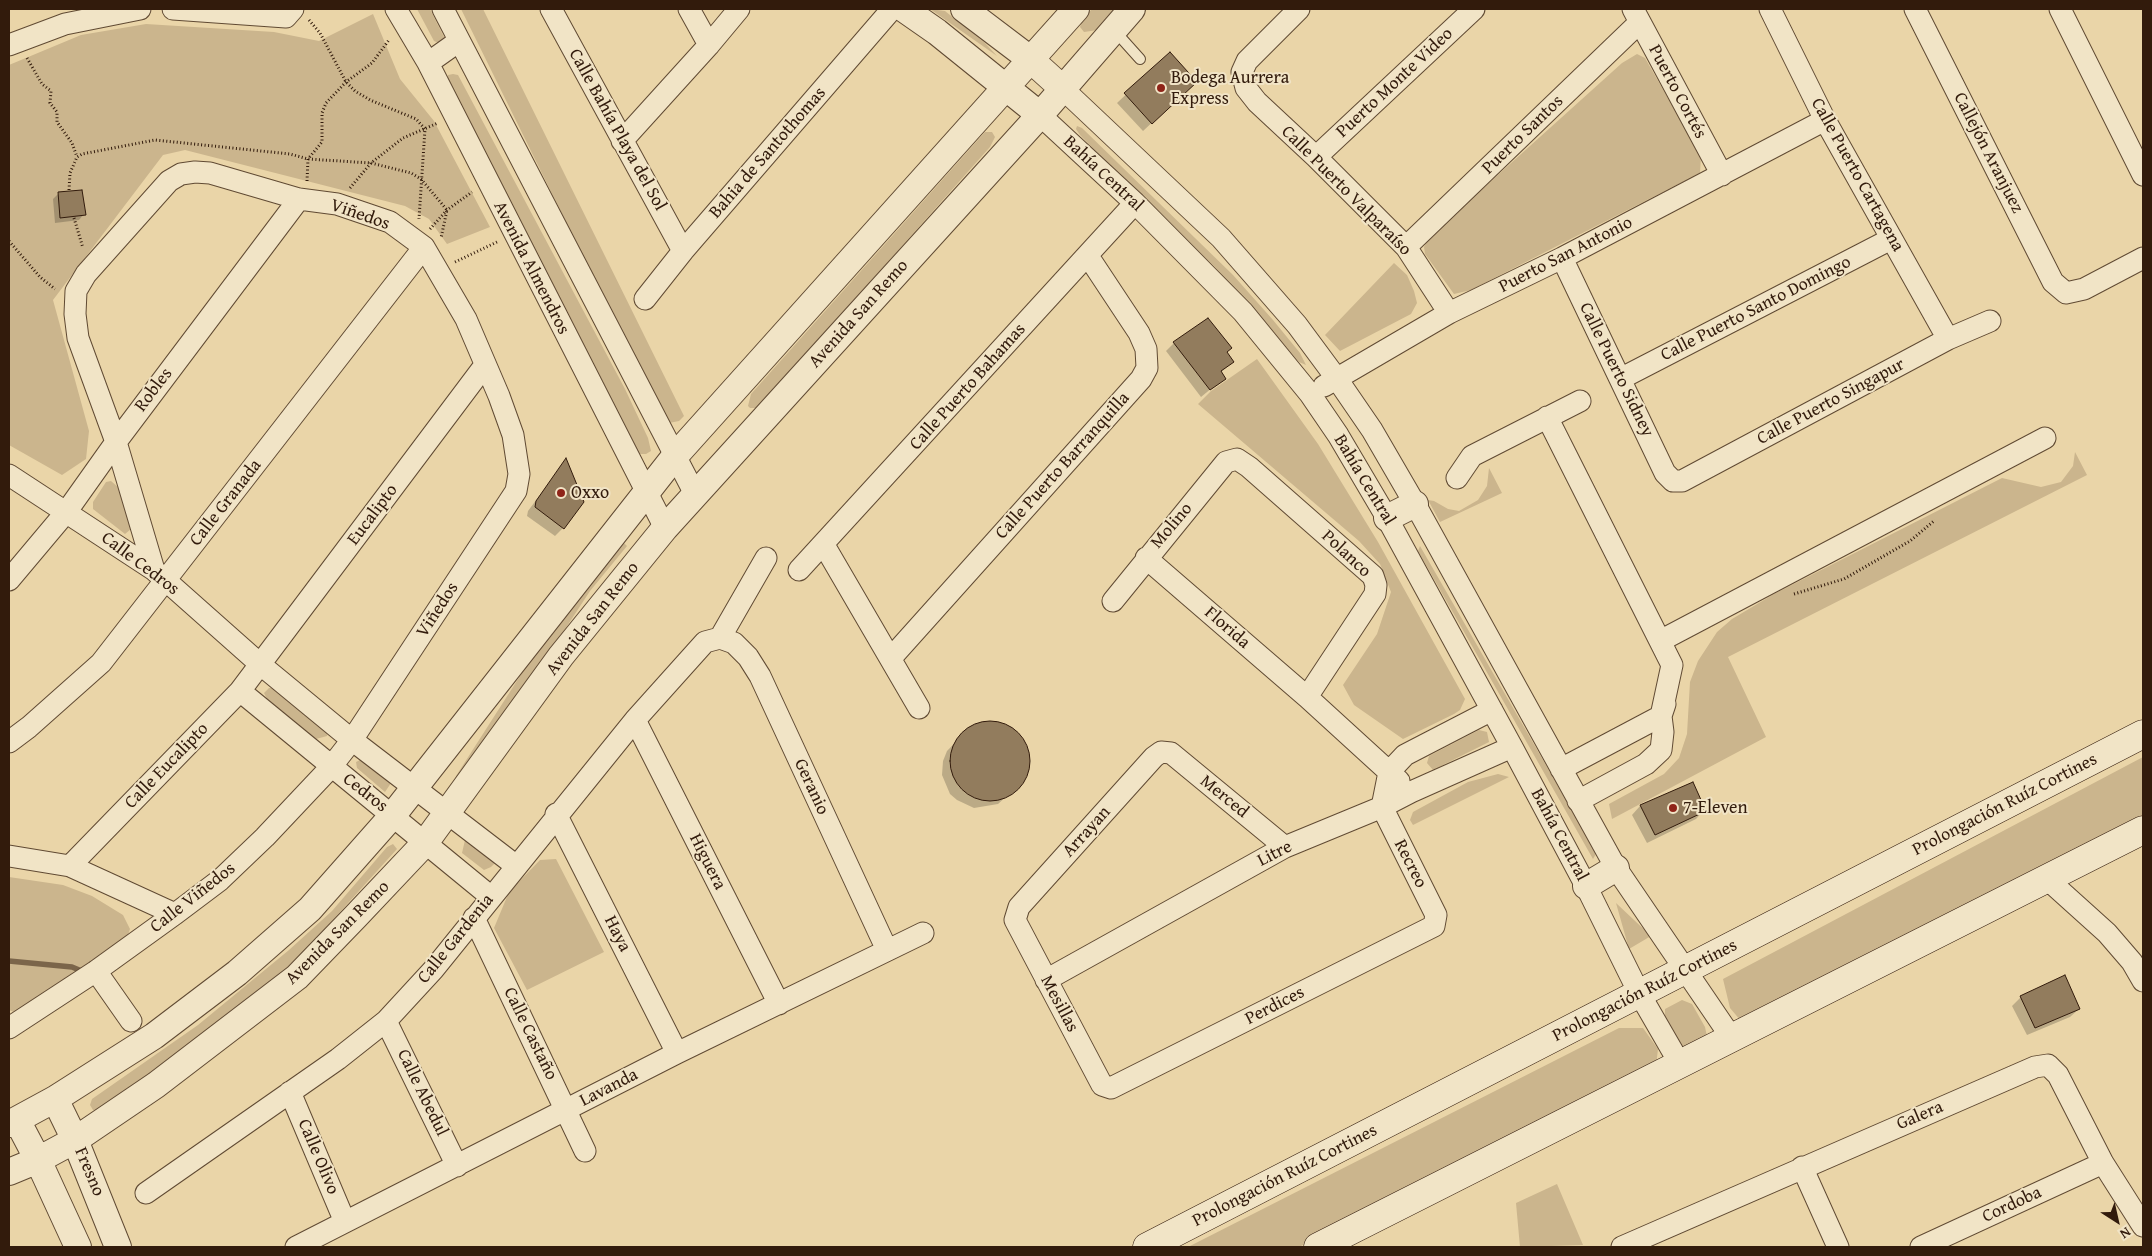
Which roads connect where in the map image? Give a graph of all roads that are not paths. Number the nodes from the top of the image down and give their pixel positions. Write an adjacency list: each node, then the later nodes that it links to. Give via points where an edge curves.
1 (140, 9): 22 (street, via 65,24)
2 (173, 9): 18 (street)
3 (396, 9): 26 (street, Avenida Almendros)
4 (442, 9): 21 (street)
5 (551, 9): 31 (street, Calle Bahía Playa del Sol)
6 (689, 9): 23 (street)
7 (739, 9): 23 (street)
8 (892, 9): 40 (street, Bahia de Santothomas)
9 (904, 9): 27 (street, Bahía Central)
10 (964, 9): 25 (street, Bahía Central)
11 (1076, 9): 25 (street, Avenida San Remo)
12 (1132, 9): 20 (street, Avenida San Remo)
13 (1299, 9): 32 (street, Calle Puerto Valparaíso, via 1254,52 1242,72 1246,88 1257,102)
14 (1474, 9): 32 (street, Puerto Monte Video)
15 (1770, 9): 30 (street, Calle Puerto Cartagena)
16 (1915, 9): 43 (street, Callejón Aranjuez, via 2053,282 2066,293 2084,289)
17 (2060, 9): 34 (street)
18 (295, 14)
19 (1637, 16): 33 (street, Puerto Cortés); 39 (street, Puerto Santos)
20 (1114, 30): 24 (lane); 28 (street, Avenida San Remo)
21 (459, 41): 26 (street); 56 (street)
22 (16, 43)
23 (709, 45): 31 (street)
24 (1140, 59)
25 (1030, 60): 27 (street, Avenida San Remo); 28 (street, Bahía Central)
26 (428, 63): 61 (street, Avenida Almendros)
27 (1006, 87): 29 (street, Bahía Central); 56 (street, Avenida San Remo)
28 (1062, 88): 29 (street, Avenida San Remo); 49 (street, Bahía Central, via 1220,238 1297,325)
29 (1040, 115): 36 (street, Bahía Central); 62 (street, Avenida San Remo)
30 (1825, 120): 33 (street, Puerto San Antonio); 37 (street, Calle Puerto Cartagena)
31 (622, 141): 40 (street, Calle Bahía Playa del Sol)
32 (1316, 157): 39 (street, Calle Puerto Valparaíso)
33 (1722, 175): 42 (street, Puerto San Antonio)
34 (2143, 175)
35 (302, 192): 38 (street, Viñedos, via 390,222); 55 (street, Robles); 55 (street, Viñedos, via 210,173 181,174 169,181 93,266 76,291 78,338)
36 (1134, 203): 41 (street, Calle Puerto Bahamas); 51 (street, Bahía Central, via 1244,312)
37 (1891, 239): 47 (street, Calle Puerto Cartagena); 50 (street, Calle Puerto Santo Domingo)
38 (421, 245): 48 (street, Viñedos, via 466,319); 71 (street, Calle Granada)
39 (1406, 246): 45 (street, Calle Puerto Valparaíso)
40 (683, 251): 44 (street, Bahia de Santothomas)
41 (1088, 256): 67 (street, Calle Puerto Bahamas); 76 (street, Calle Puerto Barranquilla, via 1139,333 1146,348 1147,368 1141,379)
42 (1562, 258): 45 (street, Puerto San Antonio); 50 (street, Calle Puerto Sidney)
43 (2143, 258)
44 (645, 299)
45 (1449, 313): 49 (street, Puerto San Antonio)
46 (1990, 320): 47 (street, Calle Puerto Singapur)
47 (1948, 339): 60 (street, Calle Puerto Singapur, via 1682,481)
48 (485, 365): 77 (street, Eucalipto); 85 (street, Viñedos, via 513,435 519,474 516,491)
49 (1337, 379): 51 (street, Puerto San Antonio); 63 (street, Bahía Central, via 1372,430)
50 (1620, 379): 60 (street, Calle Puerto Sidney, via 1665,473)
51 (1310, 394): 65 (street, Bahía Central)
52 (1580, 401): 53 (street)
53 (1547, 417): 59 (street, via 1472,456); 75 (street)
54 (2045, 438): 75 (street)
55 (116, 442): 64 (street, Robles); 71 (street, Viñedos)
56 (675, 456): 61 (street, Avenida San Remo); 62 (street)
57 (1237, 459): 69 (street, Molino, via 1226,462); 79 (street, Polanco, via 1373,576 1376,585 1374,594)
58 (9, 475): 64 (street, Calle Cedros)
59 (1457, 478)
60 (1673, 481)
61 (645, 492): 66 (street, Avenida Almendros); 92 (street, Avenida San Remo)
62 (695, 494): 66 (street, Avenida San Remo)
63 (1415, 504): 65 (street); 90 (street, Bahía Central)
64 (66, 511): 71 (street, Calle Cedros); 72 (street, Robles)
65 (1388, 518): 82 (street, Bahía Central)
66 (665, 528): 96 (street, Avenida San Remo, via 561,656)
67 (824, 545): 70 (street, Calle Puerto Bahamas); 76 (street)
68 (766, 558): 74 (street)
69 (1146, 558): 73 (street, Molino); 79 (street, Florida)
70 (799, 570)
71 (160, 575): 77 (street, Calle Cedros); 86 (street, Calle Granada, via 101,662)
72 (9, 580)
73 (1113, 601)
74 (720, 638): 83 (street, Calle Gardenia, via 705,642); 114 (street, Geranio, via 734,643 760,676)
75 (1660, 641): 81 (street, via 1672,665)
76 (891, 658): 80 (street)
77 (261, 665): 78 (street, Calle Eucalipto); 85 (street, Cedros)
78 (240, 691): 89 (street, Cedros); 104 (street, Calle Eucalipto)
79 (1307, 697): 91 (street, Florida)
80 (920, 708)
81 (1664, 708): 90 (street); 94 (street, via 1661,750 1646,764)
82 (1492, 710): 87 (street, Bahía Central); 91 (street, via 1405,755)
83 (635, 720): 97 (street, Calle Gardenia); 121 (street, Higuera)
84 (2143, 734): 116 (main road, Prolongación Ruíz Cortines)
85 (352, 740): 89 (street, Calle Viñedos); 92 (street, Cedros)
86 (9, 742)
87 (1512, 747): 93 (street, Litre); 107 (street, Bahía Central)
88 (1161, 752): 101 (street, Merced, via 1171,753); 110 (street, Arrayan)
89 (331, 767): 98 (street, Cedros); 109 (street, Calle Viñedos, via 220,880)
90 (1561, 769): 94 (street, Bahía Central)
91 (1389, 772): 93 (street, Florida); 95 (street)
92 (414, 787): 96 (street, Cedros); 98 (street, Avenida San Remo)
93 (1411, 792): 95 (street, Litre)
94 (1578, 801): 105 (street, Bahía Central)
95 (1382, 808): 101 (street, Litre); 112 (street, Recreo, via 1436,915)
96 (447, 813): 100 (street, Avenida San Remo); 103 (street, Cedros)
97 (556, 814): 103 (street, Calle Gardenia); 126 (street, Haya)
98 (393, 815): 100 (street, Cedros); 130 (street, Avenida San Remo, via 310,909 237,973 154,1036)
99 (2143, 830): 106 (main road)
100 (425, 843): 108 (street, Cedros); 133 (street, Avenida San Remo, via 297,977 156,1085)
101 (1285, 847): 118 (street, Litre)
102 (9, 856): 104 (street)
103 (515, 865): 108 (street, Calle Gardenia)
104 (70, 866): 109 (street)
105 (1616, 868): 107 (street); 116 (street, Bahía Central)
106 (2046, 878): 115 (street); 125 (main road)
107 (1586, 886): 120 (street, Bahía Central)
108 (490, 896): 111 (street, Calle Gardenia)
109 (175, 914): 117 (street, Calle Viñedos)
110 (1016, 914): 118 (street, Mesillas, via 1015,920)
111 (474, 918): 123 (street, Calle Gardenia, via 433,970); 131 (street, Calle Castaño)
112 (1436, 922): 128 (street, Perdices, via 1434,926)
113 (923, 933): 114 (street, Lavanda)
114 (887, 950): 121 (street, Lavanda)
115 (2138, 959): 119 (street)
116 (1686, 970): 120 (main road, Prolongación Ruíz Cortines); 125 (street, Bahía Central)
117 (96, 971): 122 (street); 124 (street, Calle Viñedos)
118 (1046, 980): 128 (street, Mesillas, via 1098,1081)
119 (2143, 981)
120 (1639, 993): 127 (street, Bahía Central); 146 (main road, Prolongación Ruíz Cortines)
121 (779, 1004): 126 (street, Lavanda)
122 (131, 1021)
123 (386, 1021): 129 (street, Calle Gardenia); 137 (street, Calle Abedul)
124 (9, 1028)
125 (1731, 1037): 127 (main road)
126 (677, 1053): 131 (street, Lavanda)
127 (1680, 1064): 147 (main road)
128 (1111, 1088)
129 (290, 1092): 140 (street, Calle Gardenia); 141 (street, Calle Olivo)
130 (55, 1099): 132 (street, Avenida San Remo); 133 (street, Fresno)
131 (567, 1110): 134 (street, Calle Castaño); 137 (street, Lavanda)
132 (13, 1122): 135 (street)
133 (75, 1140): 135 (street, Avenida San Remo); 144 (street, Fresno)
134 (584, 1151)
135 (38, 1160): 139 (street, Avenida San Remo); 143 (street)
136 (2103, 1163): 138 (street, Galera, via 2058,1075 2048,1065 2035,1067); 142 (street, Galera); 150 (street, Cordoba)
137 (457, 1166): 141 (street, Lavanda)
138 (1802, 1167): 148 (street, Galera); 149 (street)
139 (9, 1172)
140 (146, 1193)
141 (345, 1222): 145 (street, Lavanda)
142 (2143, 1226)
143 (78, 1247)
144 (118, 1247)
145 (296, 1247)
146 (1147, 1247)
147 (1318, 1247)
148 (1622, 1247)
149 (1838, 1247)
150 (1921, 1247)

